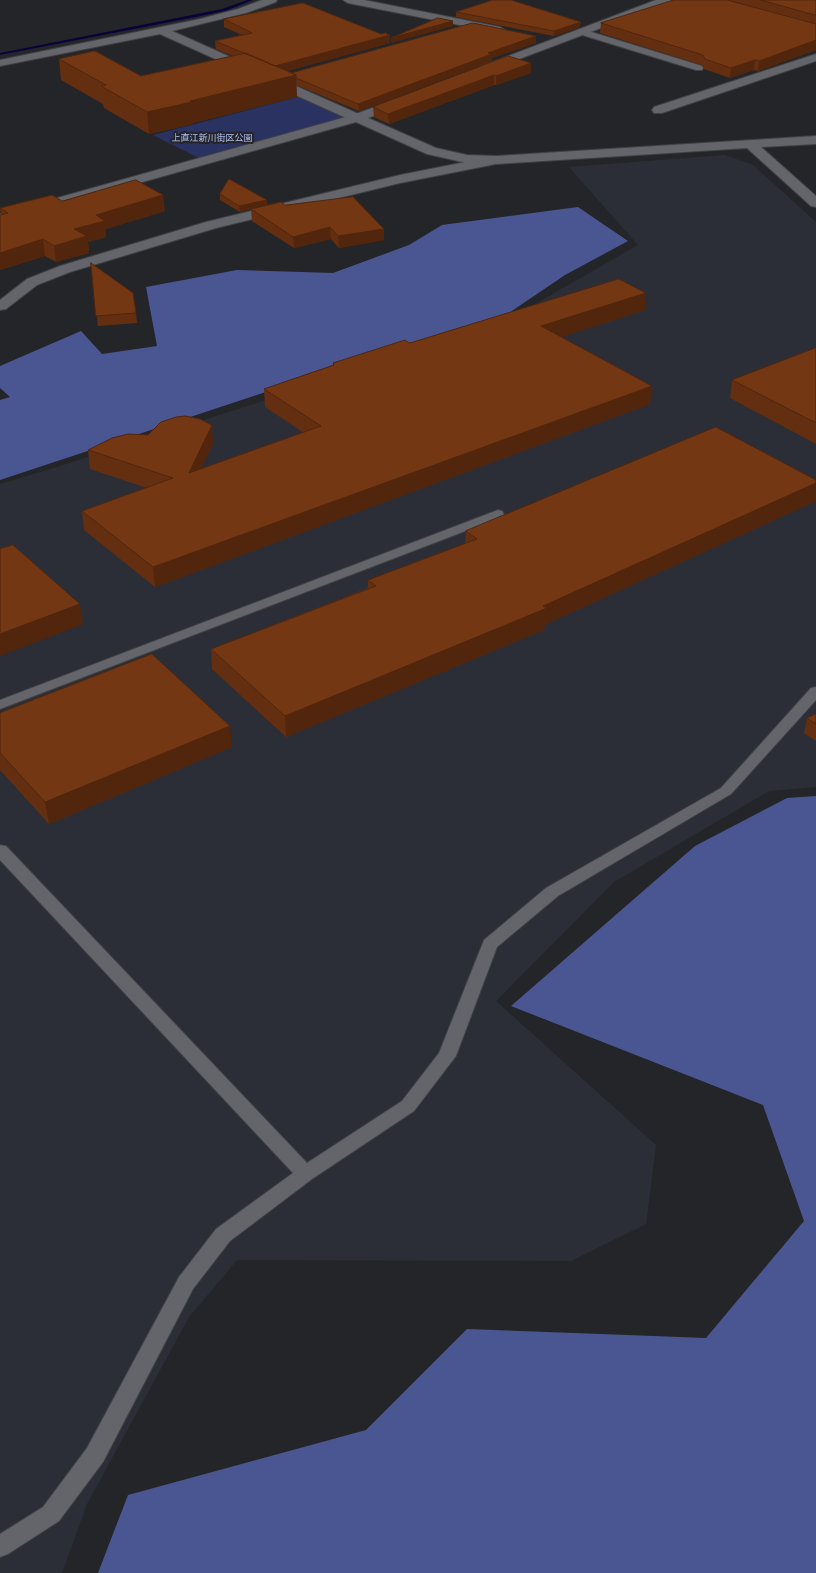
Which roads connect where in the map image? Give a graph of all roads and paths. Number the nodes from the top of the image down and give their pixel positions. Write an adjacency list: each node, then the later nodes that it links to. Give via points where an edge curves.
1 (272, 0): 5 (street, via 242,11)
2 (348, 0): 4 (street)
3 (666, 0): 7 (street)
4 (474, 25): 6 (street); 8 (street)
5 (163, 30): 12 (street); 16 (street)
6 (452, 31)
7 (582, 32): 10 (street); 13 (lane)
8 (512, 33)
9 (534, 37): 10 (street)
10 (557, 42): 14 (street)
11 (816, 57): 18 (street)
12 (0, 63)
13 (699, 68)
14 (476, 72)
15 (288, 76): 16 (street)
16 (273, 80): 19 (street)
17 (412, 97): 19 (street)
18 (658, 110)
19 (357, 118): 22 (street, via 432,151 467,159); 24 (street)
20 (816, 140): 21 (street)
21 (749, 143): 22 (street); 23 (street)
22 (496, 160): 25 (street, via 400,179 211,225 65,268 32,282)
23 (816, 203)
24 (0, 218)
25 (0, 306)
26 (498, 514): 28 (lane)
27 (816, 691): 30 (lane, via 726,791 552,892 490,944 447,1056 408,1106)
28 (0, 705)
29 (0, 850): 30 (lane)
30 (305, 1174): 31 (lane, via 223,1235 186,1283 95,1454 50,1514)
31 (0, 1546)

